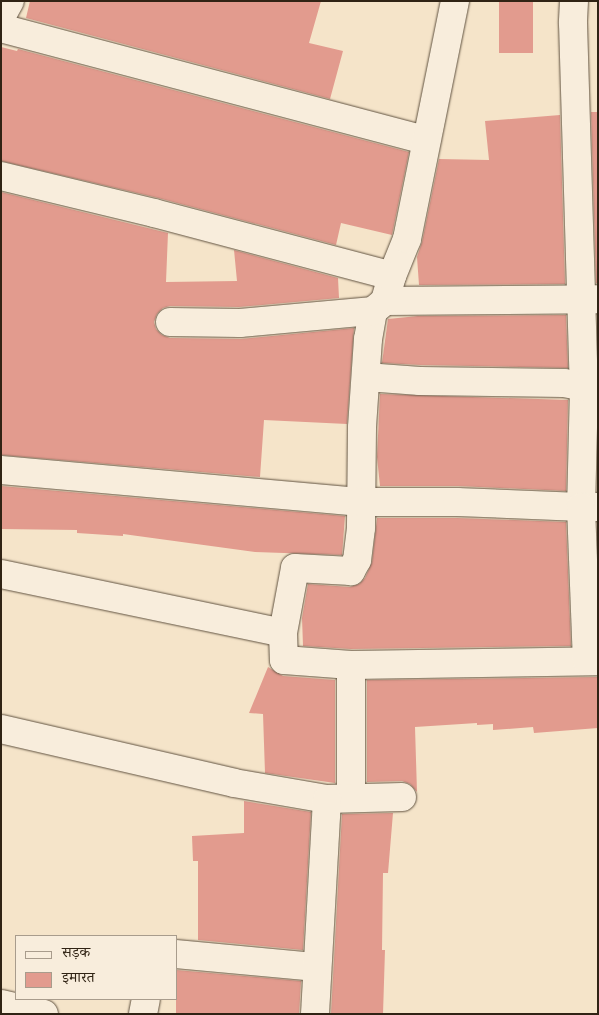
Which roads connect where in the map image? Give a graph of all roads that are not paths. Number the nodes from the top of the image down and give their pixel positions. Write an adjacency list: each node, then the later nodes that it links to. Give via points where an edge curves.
1 (10, 1): 4 (street)
2 (574, 1): 6 (street)
3 (447, 3): 7 (street)
4 (1, 17)
5 (1, 28): 7 (street)
6 (587, 124): 10 (street)
7 (426, 140): 9 (street, via 407,239)
8 (1, 176): 9 (street, via 154,213)
9 (383, 296): 10 (street); 11 (street, via 240,323); 12 (street, via 368,339)
10 (590, 299): 13 (street)
11 (170, 322)
12 (366, 377): 13 (street, via 564,383); 15 (street)
13 (591, 387): 16 (street)
14 (1, 470): 15 (street)
15 (362, 502): 16 (street); 18 (street, via 357,560 351,571 295,568)
16 (589, 507): 19 (street)
17 (1, 574): 18 (street)
18 (282, 633): 20 (street, via 284,660)
19 (592, 661): 20 (street)
20 (351, 665): 23 (street)
21 (1, 729): 23 (street, via 234,783)
22 (402, 796): 23 (street)
23 (339, 798): 25 (street)
24 (178, 954): 25 (street)
25 (316, 967): 30 (street)
26 (146, 1000): 29 (street)
27 (1, 1004): 28 (street)
28 (44, 1014)
29 (142, 1014)
30 (315, 1014)

